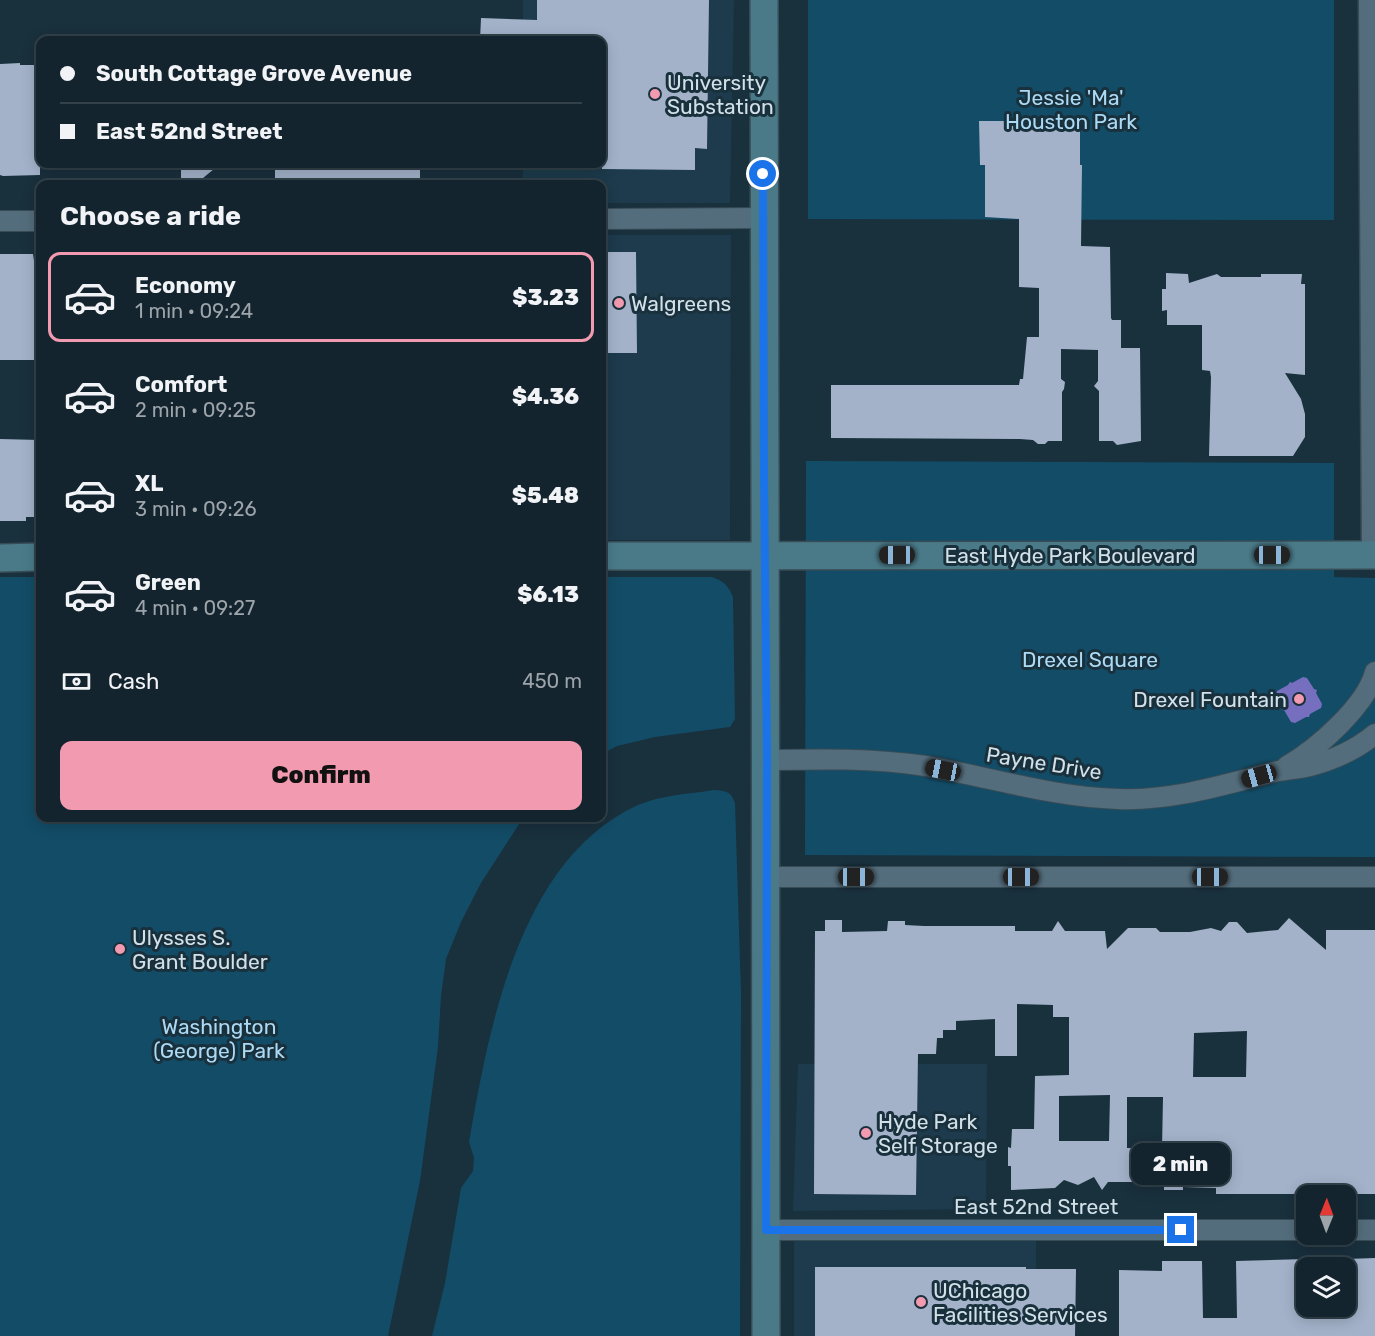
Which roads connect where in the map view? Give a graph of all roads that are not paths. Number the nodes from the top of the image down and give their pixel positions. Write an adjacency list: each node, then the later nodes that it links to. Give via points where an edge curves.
1 (764, 0): 3 (main road)
2 (1371, 0): 9 (street)
3 (763, 218): 4 (street); 7 (main road)
4 (606, 219)
5 (36, 220): 6 (street)
6 (0, 221)
7 (765, 555): 8 (main road, East Hyde Park Boulevard); 9 (main road, East Hyde Park Boulevard); 14 (main road)
8 (606, 556)
9 (1375, 556)
10 (36, 557): 11 (main road)
11 (0, 558)
12 (1374, 676): 15 (street, Payne Drive, via 1344,720 1306,755)
13 (1375, 734): 15 (street, Payne Drive, via 1360,746 1311,766)
14 (767, 760): 15 (street, Payne Drive, via 882,761 1073,796 1120,799 1198,792); 16 (main road)
15 (1276, 771)
16 (766, 877): 17 (street); 18 (main road)
17 (1375, 877)
18 (766, 1230): 19 (street, East 52nd Street); 22 (main road)
19 (1296, 1230)
20 (1356, 1230): 21 (street)
21 (1375, 1230)
22 (766, 1336)

